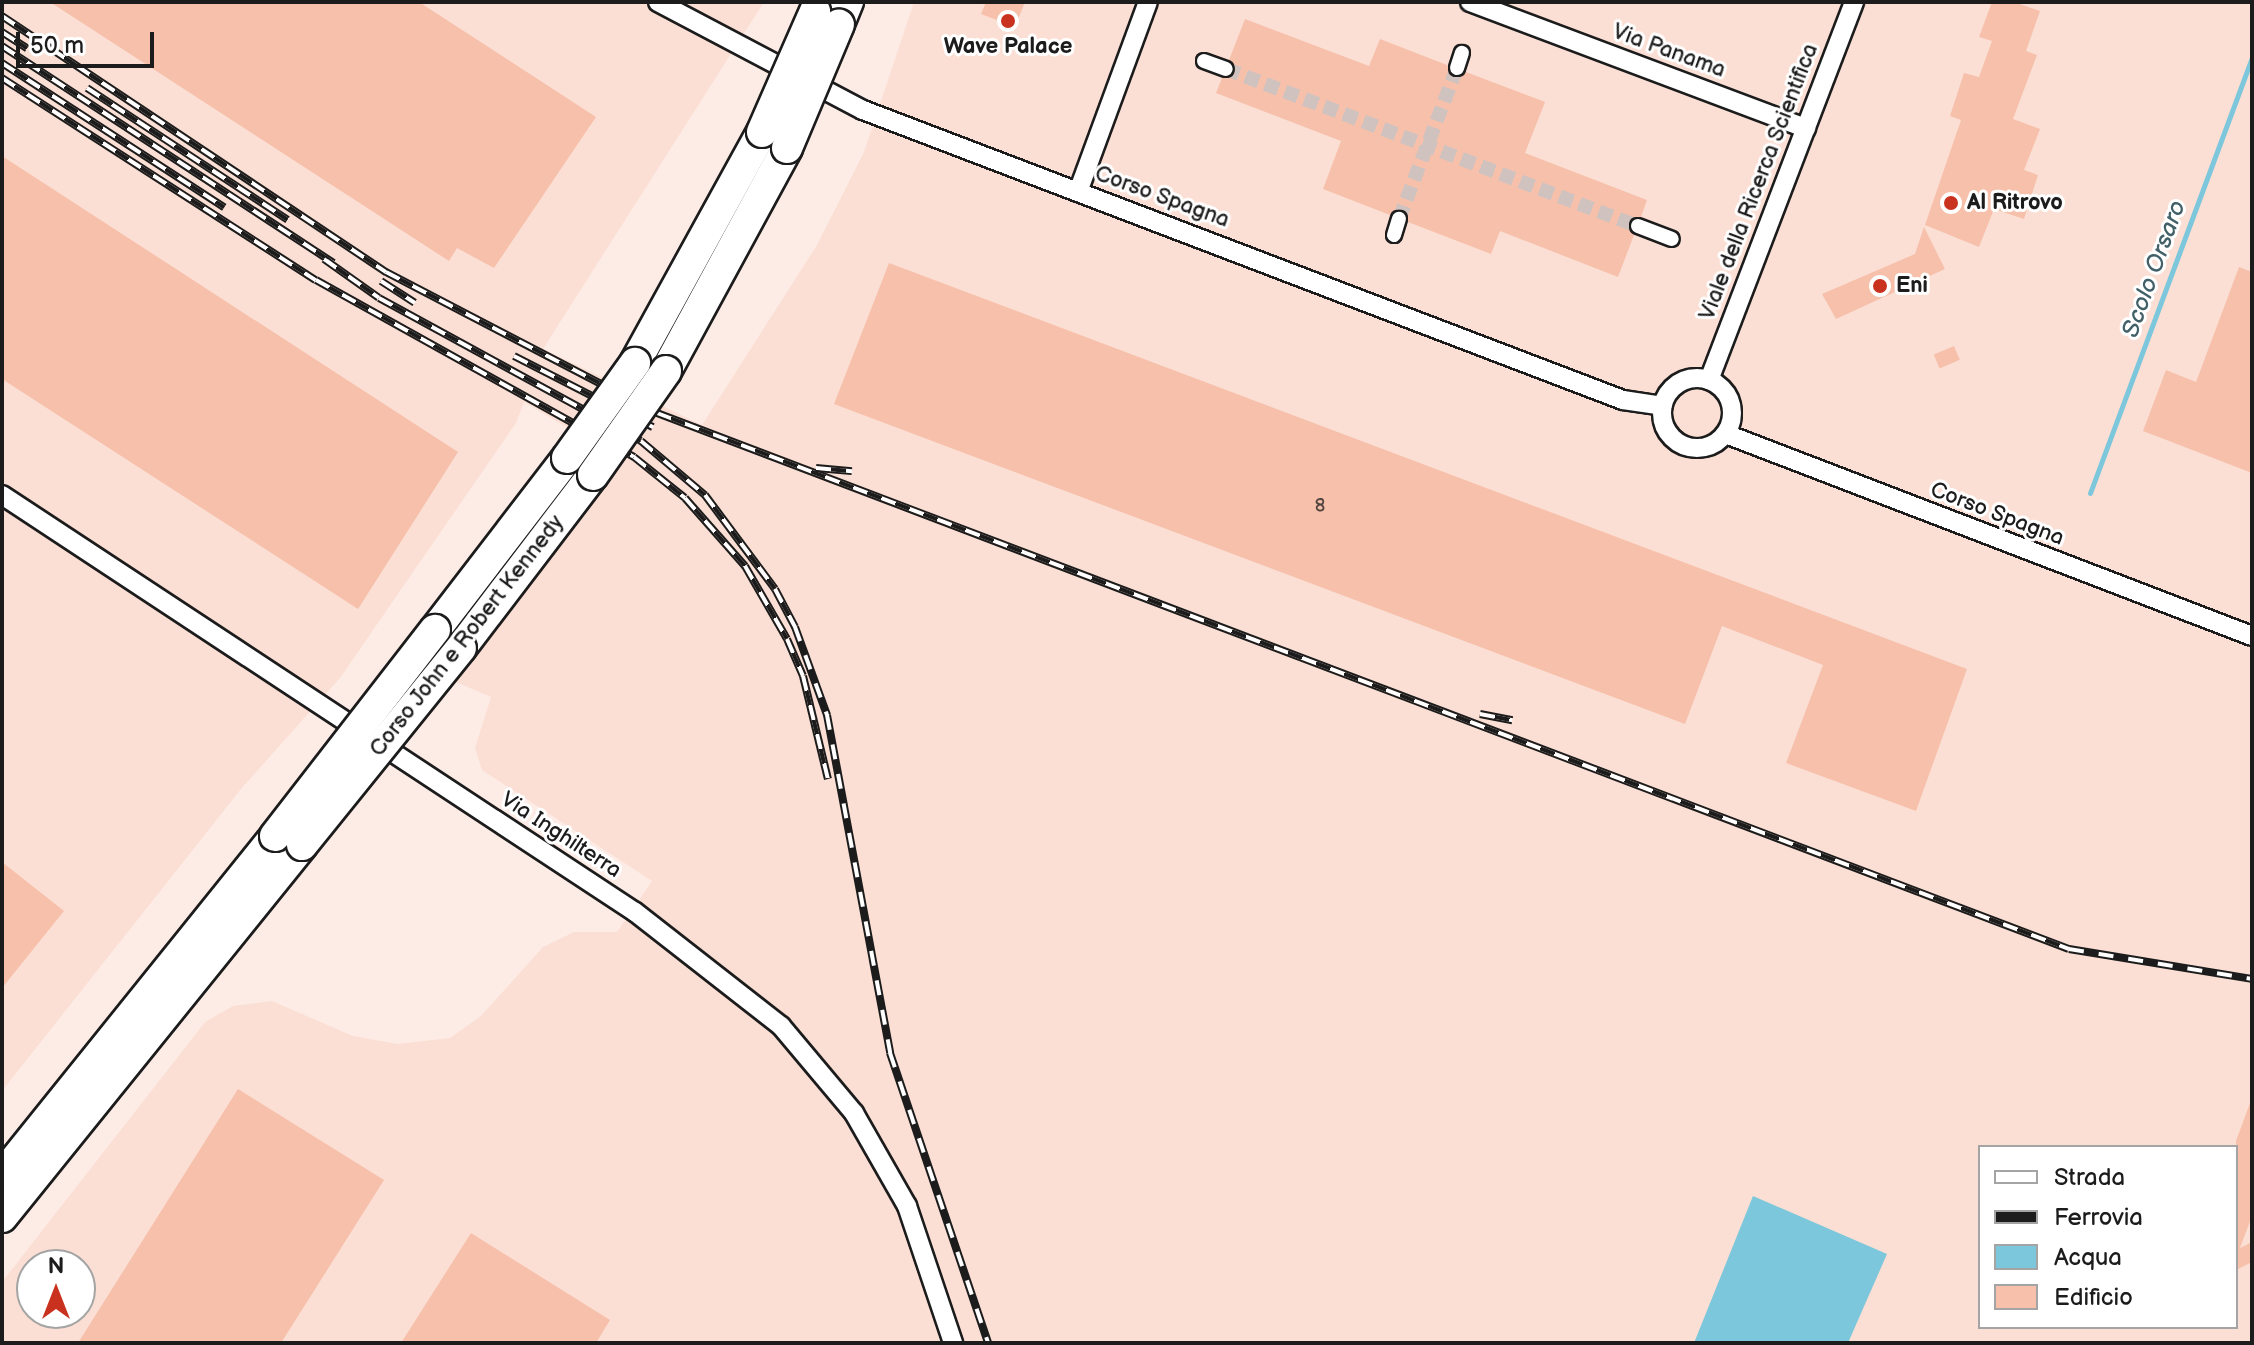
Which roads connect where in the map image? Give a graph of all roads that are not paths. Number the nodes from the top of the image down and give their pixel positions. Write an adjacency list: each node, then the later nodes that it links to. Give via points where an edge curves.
1 (658, 2): 12 (street, Corso Spagna, via 863,110)
2 (1148, 2): 12 (street)
3 (1470, 2): 10 (street, Via Panama)
4 (1854, 2): 10 (street, Viale della Ricerca Scientifica)
5 (830, 10): 11 (highway, Corso John e Robert Kennedy, bridge)
6 (1462, 53): 8 (street)
7 (1204, 61): 9 (street)
8 (1457, 68)
9 (1226, 69)
10 (1806, 128): 17 (street, Viale della Ricerca Scientifica)
11 (774, 140): 22 (highway, Corso John e Robert Kennedy, bridge, via 635,363 435,630); 22 (highway, Corso John e Robert Kennedy, bridge, via 666,371 461,648)
12 (1078, 192): 18 (street, Corso Spagna, via 1623,400)
13 (1399, 219): 15 (street)
14 (1638, 226): 16 (street)
15 (1394, 235)
16 (1672, 239)
17 (1709, 380): 18 (street, via 1684,380 1674,386); 19 (street, via 1731,400)
18 (1663, 406): 19 (street, via 1670,435 1687,446 1709,446)
19 (1726, 434): 21 (street, Corso Spagna)
20 (2, 495): 25 (street, Via Inghilterra, via 635,912 781,1026 854,1113 907,1206)
21 (2252, 636)
22 (288, 841): 23 (highway, Corso John e Robert Kennedy); 24 (highway, Corso John e Robert Kennedy)
23 (2, 1176)
24 (2, 1217)
25 (953, 1343)

